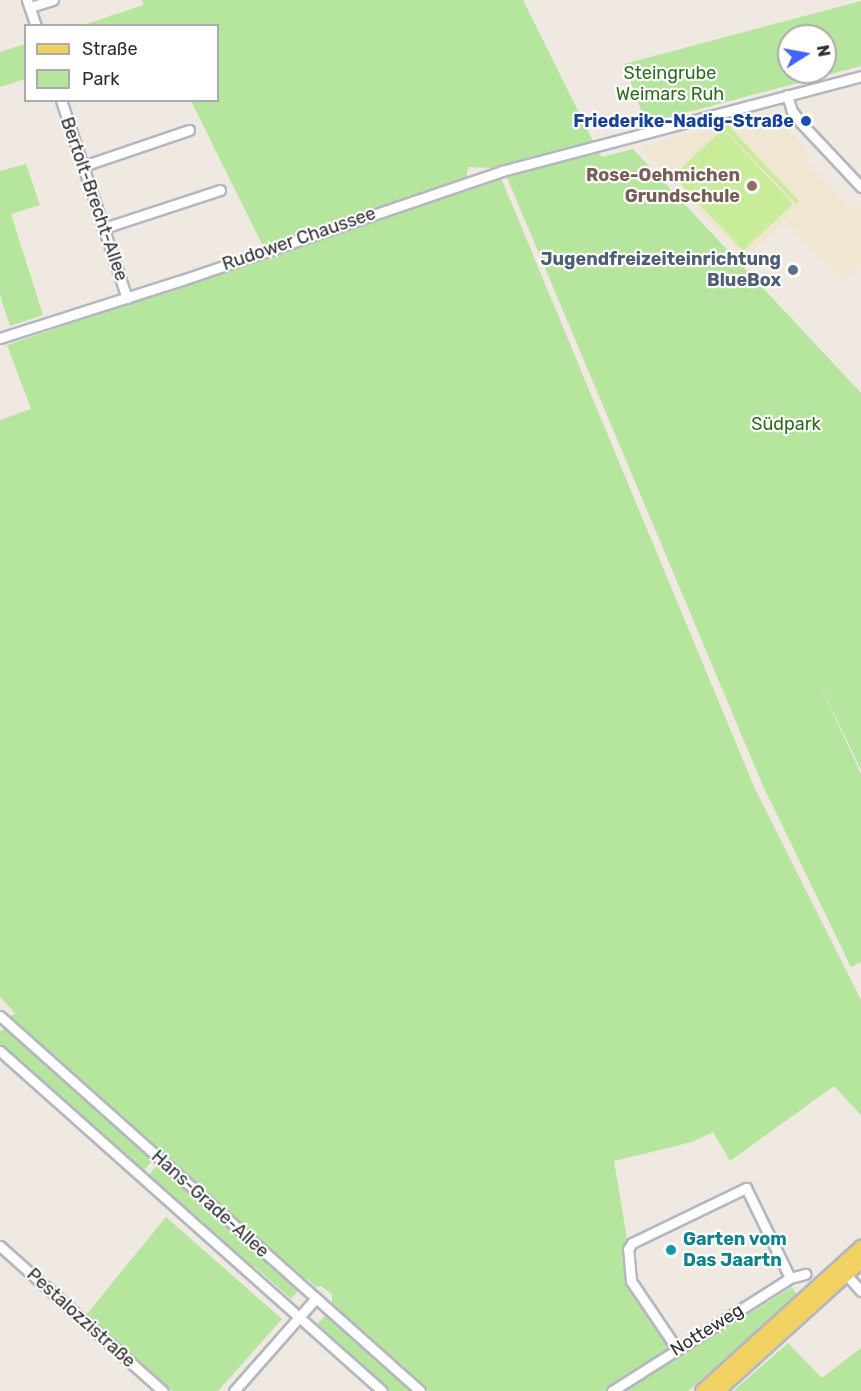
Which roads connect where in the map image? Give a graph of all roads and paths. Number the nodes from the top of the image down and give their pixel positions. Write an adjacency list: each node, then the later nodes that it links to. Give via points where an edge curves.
1 (54, 0): 2 (street)
2 (28, 4): 3 (street)
3 (35, 24)
4 (861, 76): 5 (street, Rudower Chaussee)
5 (788, 95): 9 (street, via 792,111 801,123); 12 (street, Rudower Chaussee, via 501,171)
6 (62, 102): 8 (street, Bertolt-Brecht-Allee)
7 (189, 130): 8 (street)
8 (83, 166): 11 (street, Bertolt-Brecht-Allee)
9 (861, 187)
10 (220, 190): 11 (street)
11 (104, 228): 12 (street, Bertolt-Brecht-Allee)
12 (127, 297): 13 (street, Rudower Chaussee)
13 (0, 338)
14 (0, 1016): 23 (street, Hans-Grade-Allee)
15 (0, 1051): 24 (street, Hans-Grade-Allee)
16 (0, 1246): 26 (street, Pestalozzistraße)
17 (861, 1247): 19 (main road)
18 (861, 1262): 19 (main road)
19 (843, 1271): 22 (street); 31 (main road); 32 (main road)
20 (805, 1274): 21 (street, Notteweg)
21 (790, 1278): 25 (street, Notteweg); 25 (street, via 746,1188 629,1245 631,1281)
22 (861, 1291)
23 (316, 1298): 24 (street); 29 (street, Hans-Grade-Allee)
24 (300, 1317): 27 (street); 28 (street, Hans-Grade-Allee)
25 (677, 1349): 30 (street, Notteweg)
26 (163, 1391)
27 (234, 1391)
28 (382, 1391)
29 (420, 1391)
30 (612, 1391)
31 (702, 1391)
32 (718, 1391)

